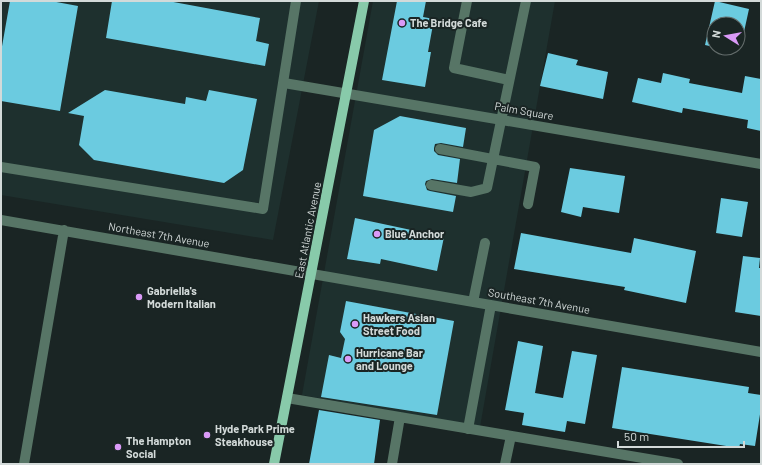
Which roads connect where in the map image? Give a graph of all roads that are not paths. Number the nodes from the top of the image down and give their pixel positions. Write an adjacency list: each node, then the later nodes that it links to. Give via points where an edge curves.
1 (296, 1): 6 (street)
2 (364, 1): 7 (main road, East Atlantic Avenue)
3 (467, 1): 5 (street, via 454,68)
4 (526, 1): 5 (street)
5 (509, 80): 8 (street)
6 (284, 83): 7 (street, Palm Square); 12 (street, via 263,210)
7 (347, 93): 8 (street, Palm Square); 18 (main road, East Atlantic Avenue)
8 (501, 119): 10 (street); 11 (street, Palm Square)
9 (440, 149): 10 (street)
10 (493, 160): 13 (street, via 486,188 471,192); 14 (street, via 535,167)
11 (761, 164)
12 (1, 167)
13 (431, 184)
14 (528, 204)
15 (1, 220): 16 (street, Northeast 7th Avenue)
16 (64, 230): 18 (street, Northeast 7th Avenue); 27 (street)
17 (485, 243): 19 (street)
18 (312, 274): 19 (street, Southeast 7th Avenue); 22 (main road, East Atlantic Avenue)
19 (473, 302): 20 (street, Southeast 7th Avenue)
20 (491, 305): 21 (street, Southeast 7th Avenue); 24 (street)
21 (761, 352)
22 (287, 398): 23 (street); 28 (main road, East Atlantic Avenue)
23 (400, 417): 24 (street); 29 (street)
24 (468, 429): 25 (street)
25 (511, 436): 26 (street); 30 (street)
26 (660, 462): 31 (street)
27 (24, 464)
28 (274, 464)
29 (392, 464)
30 (505, 464)
31 (678, 464)

